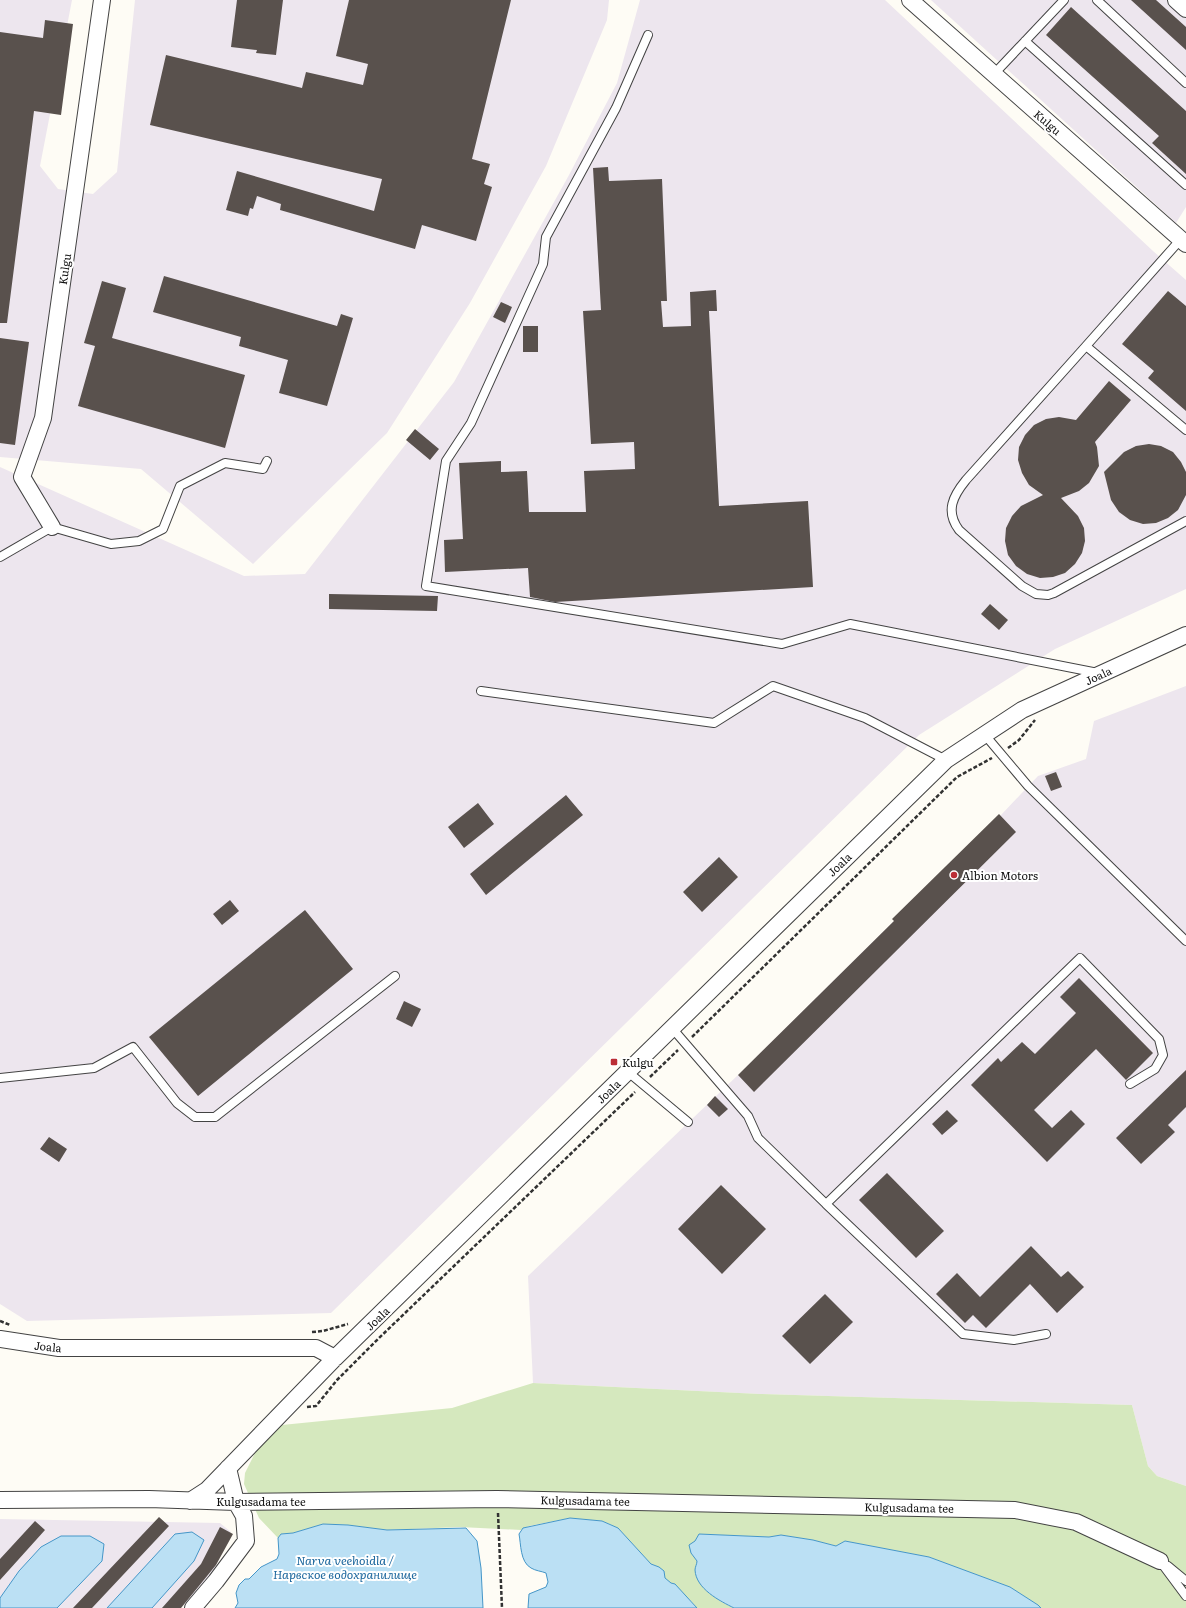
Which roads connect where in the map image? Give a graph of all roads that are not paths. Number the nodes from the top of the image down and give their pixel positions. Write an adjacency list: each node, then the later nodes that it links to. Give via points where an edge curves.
1 (102, 0): 17 (street, Kulgu, via 43,418 22,477)
2 (910, 0): 9 (street, Kulgu)
3 (1064, 0): 8 (lane)
4 (1097, 0): 10 (lane)
5 (1176, 0): 6 (street)
6 (1186, 9)
7 (648, 35): 20 (lane, via 616,108 546,237 543,264 471,423 446,460 426,586 782,644 850,624)
8 (1025, 41): 9 (lane); 11 (lane)
9 (994, 74): 12 (street, Kulgu)
10 (1186, 83)
11 (1186, 185)
12 (1183, 241): 13 (lane)
13 (1086, 346): 14 (lane); 16 (lane, via 958,490 952,506 954,524 1022,586 1042,595 1054,593)
14 (1186, 430)
15 (267, 461): 17 (lane, via 263,470 225,463 180,486 163,529 139,541 111,544)
16 (1186, 521)
17 (52, 527): 18 (lane)
18 (0, 557)
19 (1186, 636): 20 (street, Joala)
20 (1101, 674): 22 (street, Joala, via 1022,710)
21 (481, 691): 23 (lane, via 714,723 773,686 865,718)
22 (985, 734): 23 (street, Joala); 24 (lane, via 1028,786)
23 (946, 760): 26 (street, Joala)
24 (1186, 941)
25 (395, 976): 28 (lane, via 215,1117 195,1117 176,1103 133,1047 94,1068)
26 (672, 1028): 27 (street, Joala); 31 (lane, via 748,1116 758,1138)
27 (628, 1072): 30 (lane); 34 (street, Joala)
28 (0, 1078)
29 (1130, 1084): 31 (lane, via 1155,1069 1163,1055 1159,1039 1080,958)
30 (688, 1122)
31 (826, 1204): 32 (lane, via 963,1334 1014,1340)
32 (1046, 1334)
33 (0, 1339): 34 (street, Joala, via 59,1348 316,1348)
34 (335, 1358): 35 (street)
35 (228, 1468): 37 (street, via 207,1490); 38 (street)
36 (0, 1500): 37 (street, Kulgusadama tee)
37 (190, 1501): 38 (street, Kulgusadama tee)
38 (236, 1502): 39 (street, Kulgusadama tee, via 497,1498 1015,1510 1076,1522); 42 (street, via 244,1516 246,1541)
39 (1160, 1561): 40 (lane); 41 (lane)
40 (1186, 1581)
41 (1186, 1596)
42 (193, 1608)

